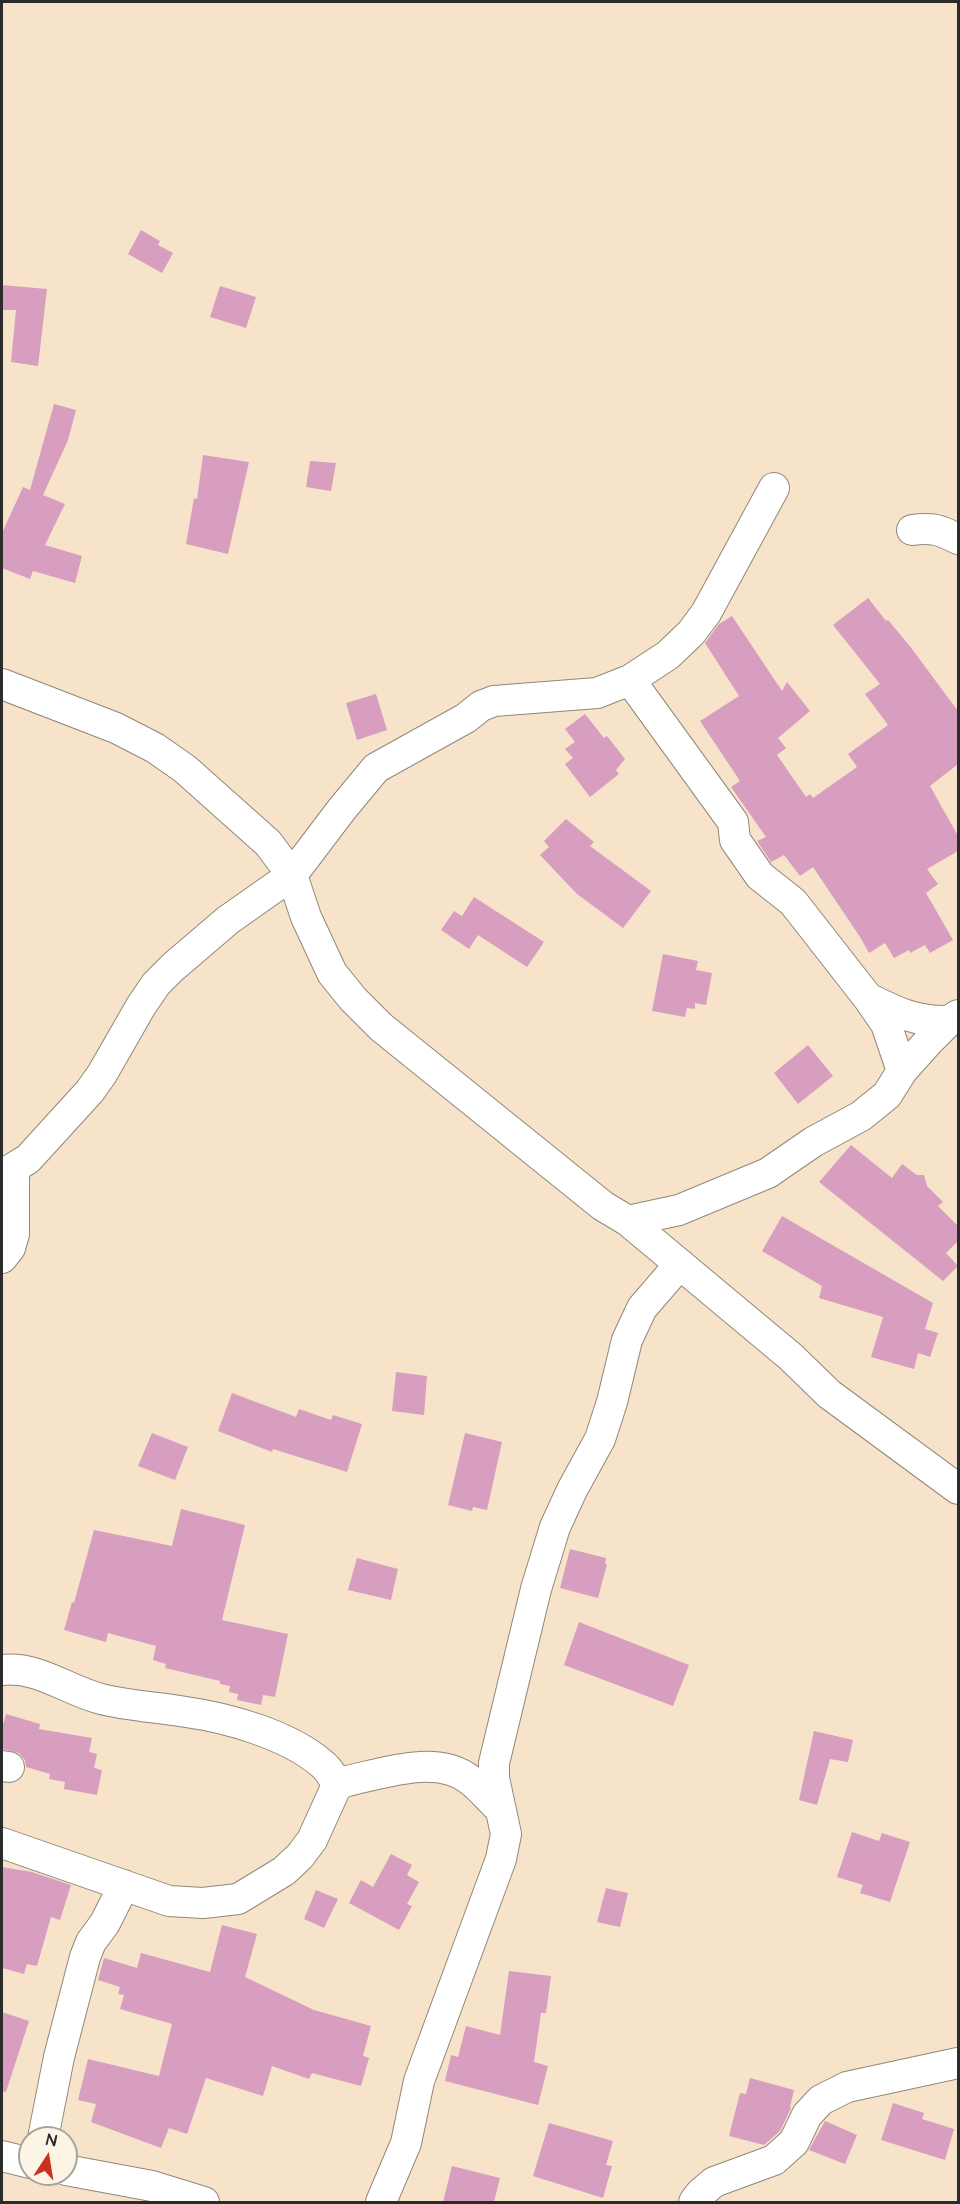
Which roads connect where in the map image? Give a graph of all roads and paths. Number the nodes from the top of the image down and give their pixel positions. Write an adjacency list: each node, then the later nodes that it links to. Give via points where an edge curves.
1 (774, 488): 4 (street, via 706,613 668,654)
2 (912, 530): 3 (street, via 930,527)
3 (958, 539)
4 (630, 680): 6 (street, via 597,693 494,701 481,706 376,768); 7 (street, via 734,822 735,840 760,876 793,902)
5 (2, 684): 6 (street, via 116,728 155,748 185,769 268,843)
6 (292, 875): 10 (street, via 228,920 156,984 90,1091 28,1159); 11 (street, via 320,951 353,999 381,1027 603,1206)
7 (868, 998): 8 (street, via 904,1016 930,1022); 9 (street, via 886,1024)
8 (954, 1018): 9 (street)
9 (902, 1071): 11 (street, via 887,1095 861,1116 768,1173 678,1210)
10 (8, 1172): 12 (street, via 14,1234)
11 (628, 1221): 13 (street)
12 (2, 1258)
13 (680, 1264): 14 (street, via 829,1394); 17 (street, via 642,1308 627,1340 600,1439 566,1503 542,1566 494,1763)
14 (958, 1488)
15 (2, 1670): 16 (street, via 36,1673 97,1698 126,1705 188,1712 269,1734 322,1763)
16 (338, 1785): 17 (street, via 436,1766 469,1779); 19 (street, via 312,1840 300,1856 284,1871 238,1899 187,1903 151,1896)
17 (500, 1809): 26 (street, via 506,1834 501,1859 419,2080 406,2143)
18 (2, 1843): 19 (street)
19 (124, 1885): 21 (street, via 85,1957)
20 (958, 2063): 27 (street, via 847,2087 821,2100 807,2115 795,2142 774,2160 714,2182)
21 (45, 2126)
22 (2, 2156): 23 (street)
23 (18, 2160)
24 (78, 2172): 25 (street, via 152,2186)
25 (204, 2202)
26 (381, 2202)
27 (694, 2202)

